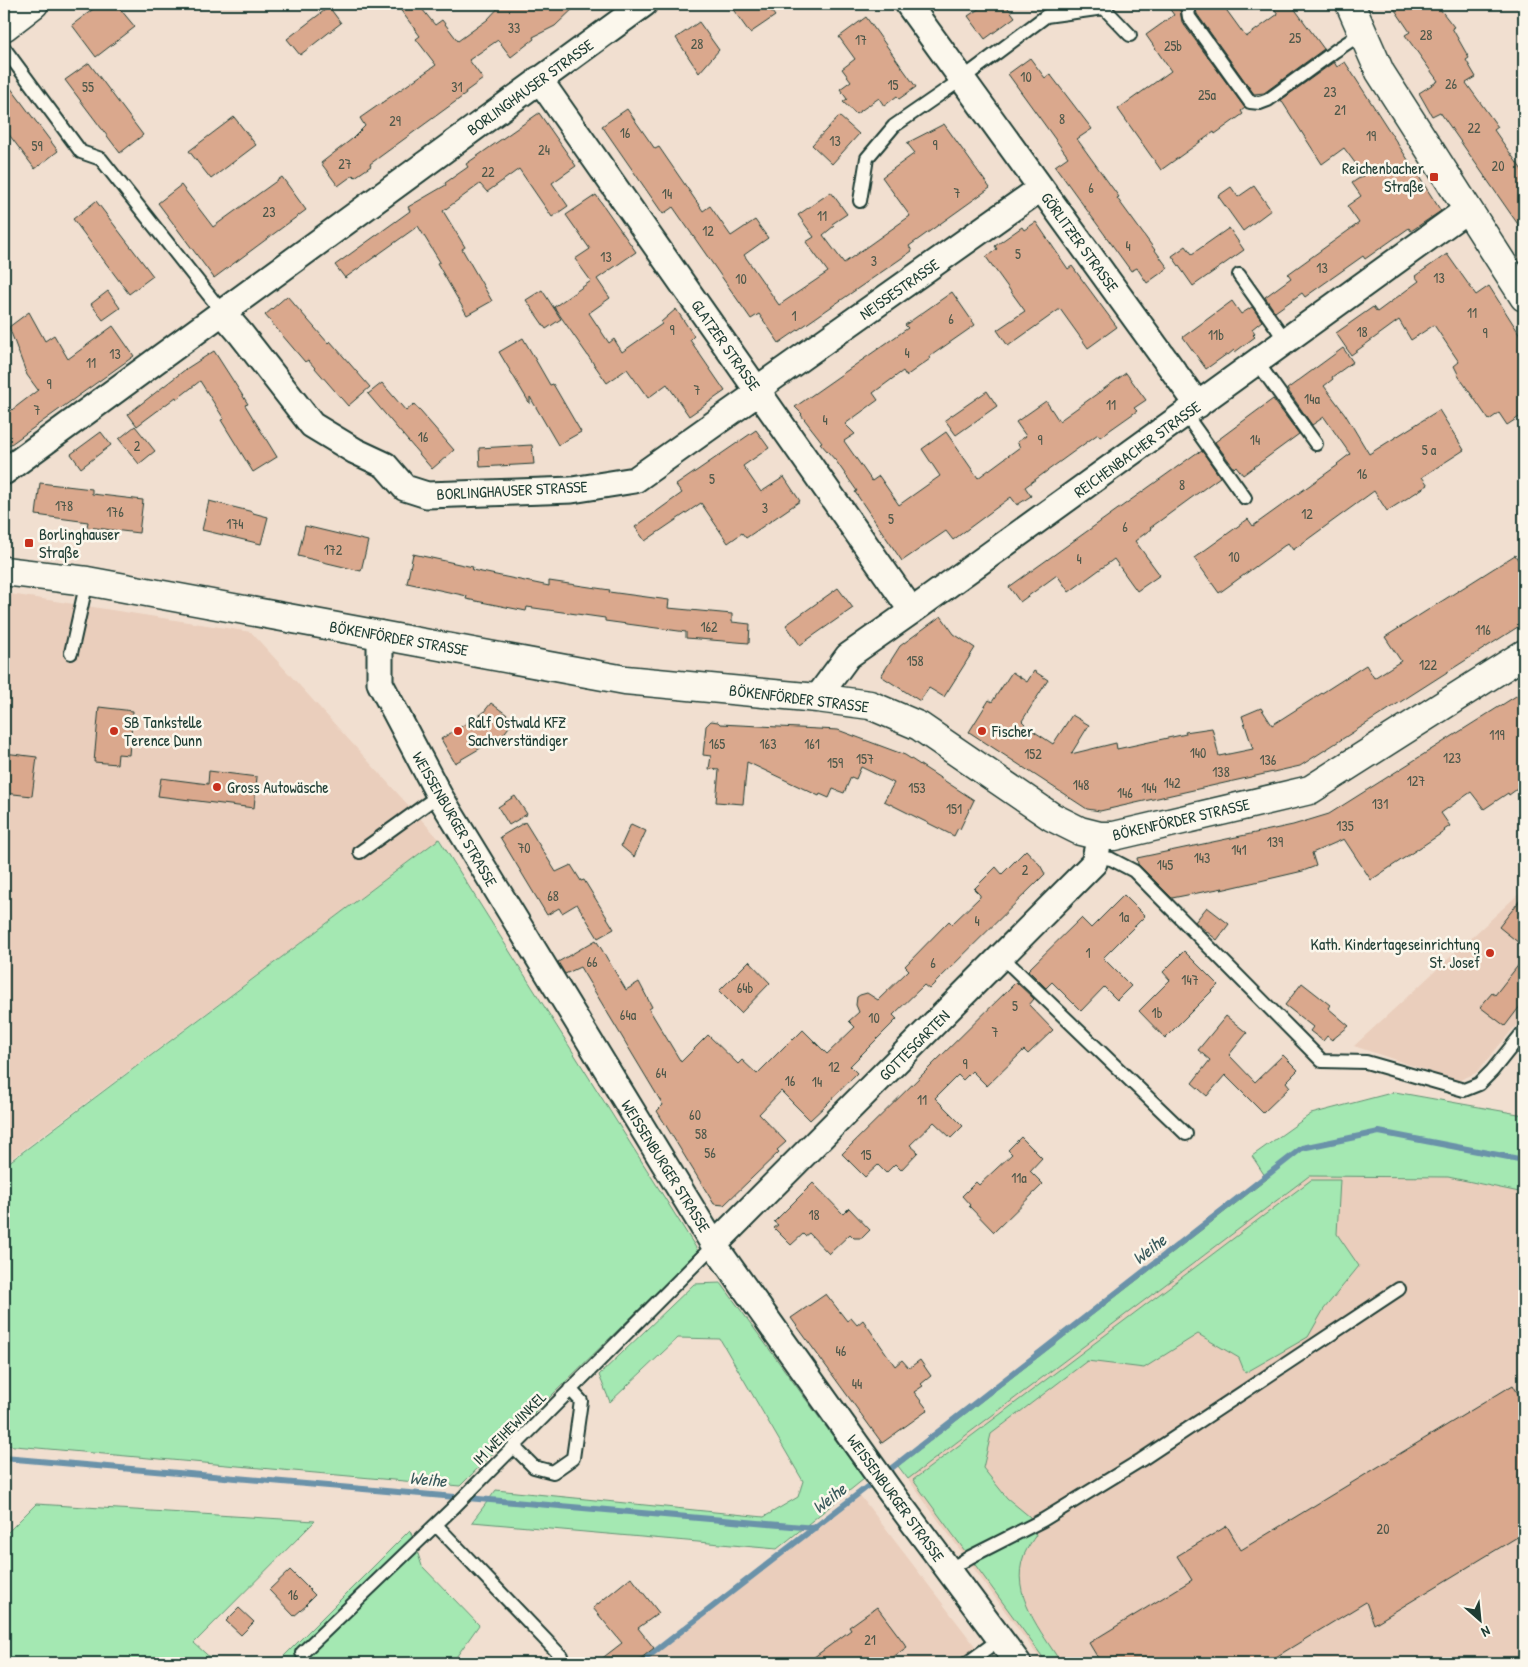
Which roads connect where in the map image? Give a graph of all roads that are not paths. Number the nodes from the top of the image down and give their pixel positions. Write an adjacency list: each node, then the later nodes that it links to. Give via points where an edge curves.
1 (34, 4): 6 (street)
2 (644, 4): 10 (street, BORLINGHAUSER STRASSE)
3 (908, 4): 11 (street, GÖRLITZER STRASSE)
4 (1187, 4): 7 (lane, via 1190,17 1250,102 1268,100)
5 (1350, 4): 7 (street)
6 (4, 27)
7 (1362, 33): 14 (street, via 1380,72)
8 (1130, 35): 11 (lane, via 1104,8 1046,16)
9 (4, 48): 17 (lane, via 81,152 101,159)
10 (539, 79): 17 (street, BORLINGHAUSER STRASSE); 20 (street, GLATZER STRASSE)
11 (962, 79): 12 (street, GÖRLITZER STRASSE); 13 (lane, via 894,126 867,158)
12 (1041, 188): 20 (street, NEISSESTRASSE, via 767,382); 21 (street, GÖRLITZER STRASSE)
13 (860, 201)
14 (1468, 209): 16 (street); 18 (street, REICHENBACHER STRASSE)
15 (1239, 275): 18 (lane)
16 (1524, 297)
17 (223, 313): 20 (street, BORLINGHAUSER STRASSE, via 312,426 385,465 405,488 426,495 572,490 635,480); 23 (street, BORLINGHAUSER STRASSE)
18 (1286, 341): 19 (street, REICHENBACHER STRASSE)
19 (1257, 362): 21 (street, REICHENBACHER STRASSE); 22 (lane)
20 (759, 392): 27 (street, GLATZER STRASSE)
21 (1192, 410): 24 (lane); 27 (street, REICHENBACHER STRASSE)
22 (1316, 444)
23 (4, 472)
24 (1245, 498)
25 (4, 571): 26 (street, BÖKENFÖRDER STRASSE)
26 (87, 581): 28 (street, BÖKENFÖRDER STRASSE); 29 (lane)
27 (912, 611): 31 (street, REICHENBACHER STRASSE, via 848,656)
28 (380, 634): 31 (street, BÖKENFÖRDER STRASSE, via 625,680); 32 (street, WEISSENBURGER STRASSE, via 380,683)
29 (71, 653)
30 (1524, 654): 33 (street, BÖKENFÖRDER STRASSE, via 1310,790 1114,836)
31 (817, 698): 33 (street, BÖKENFÖRDER STRASSE, via 870,706 919,726)
32 (439, 795): 34 (lane); 38 (street, WEISSENBURGER STRASSE)
33 (1098, 846): 35 (street, GOTTESGARTEN, via 1094,863); 36 (lane, via 1134,871 1322,1061 1366,1062 1464,1090 1479,1084)
34 (360, 852)
35 (1002, 958): 37 (lane); 38 (street, GOTTESGARTEN)
36 (1524, 1031)
37 (1186, 1134)
38 (714, 1245): 40 (lane, IM WEIHEWINKEL); 43 (street, WEISSENBURGER STRASSE)
39 (1399, 1289): 43 (lane, via 1141,1460 1043,1520)
40 (570, 1389): 41 (lane, IM WEIHEWINKEL); 41 (lane, via 581,1401 573,1458 553,1472 534,1466)
41 (514, 1446): 42 (lane, IM WEIHEWINKEL)
42 (436, 1525): 45 (lane, IM WEIHEWINKEL); 46 (lane)
43 (949, 1570): 44 (street, WEISSENBURGER STRASSE)
44 (1000, 1639): 47 (lane); 48 (street, WEISSENBURGER STRASSE)
45 (302, 1653)
46 (561, 1656)
47 (968, 1663)
48 (1018, 1663)

